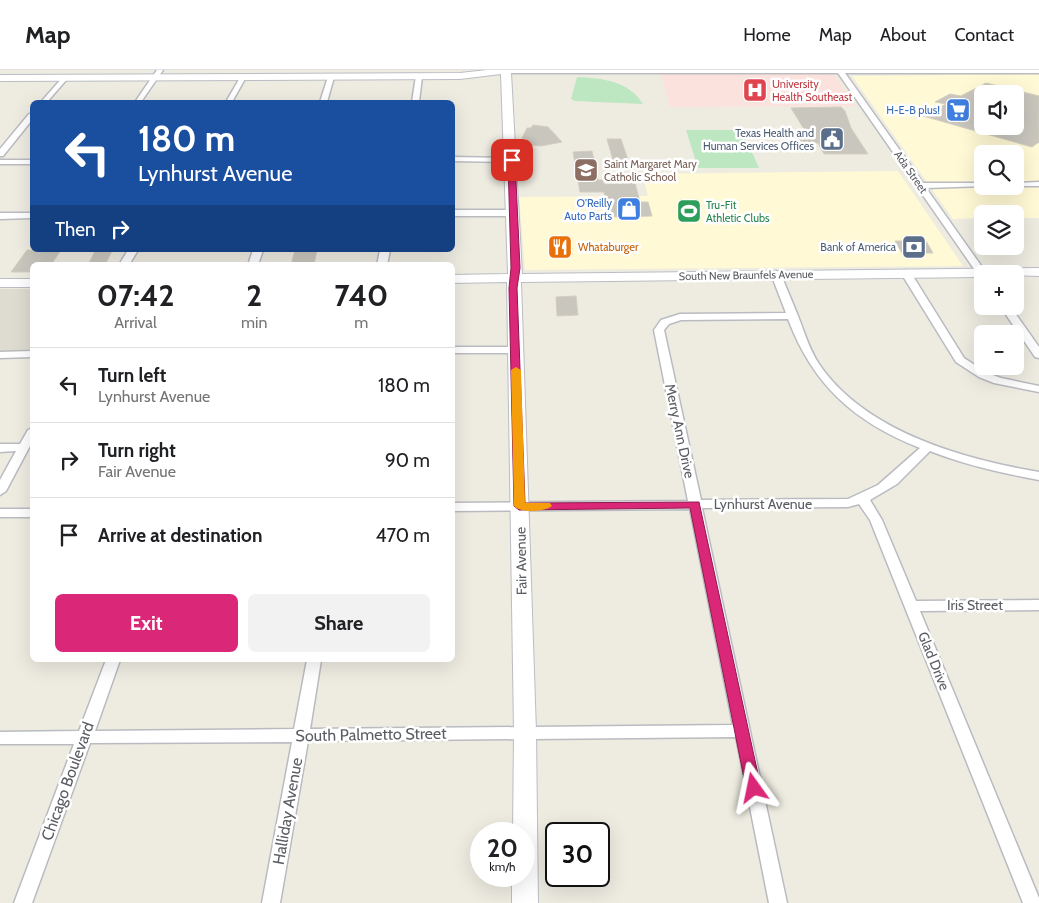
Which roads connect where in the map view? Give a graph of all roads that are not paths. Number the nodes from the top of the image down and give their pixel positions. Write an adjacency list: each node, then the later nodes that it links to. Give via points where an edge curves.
1 (1028, 70): 5 (street); 6 (street)
2 (508, 71): 3 (street); 9 (main road, via 474,76); 21 (main road, Fair Avenue)
3 (743, 71): 4 (street)
4 (839, 71): 5 (street); 27 (street, Ada Street)
5 (933, 71)
6 (1039, 71)
7 (157, 74): 8 (main road); 12 (main road); 14 (street)
8 (247, 75): 10 (main road); 15 (street)
9 (419, 76): 10 (main road); 17 (street)
10 (331, 77): 16 (street)
11 (0, 78): 12 (main road)
12 (65, 78): 13 (street)
13 (46, 100)
14 (139, 100)
15 (231, 100)
16 (324, 100)
17 (415, 100)
18 (30, 118): 19 (street)
19 (0, 154)
20 (455, 160): 21 (street)
21 (512, 160): 29 (main road, Fair Avenue)
22 (0, 162): 23 (street)
23 (30, 162)
24 (1024, 184): 25 (street)
25 (1039, 184)
26 (974, 185): 27 (street)
27 (920, 186): 33 (street, Ada Street)
28 (455, 213): 29 (street)
29 (514, 213): 40 (main road, Fair Avenue)
30 (4, 216): 31 (street); 32 (street)
31 (30, 216)
32 (0, 228)
33 (976, 265)
34 (1039, 272): 36 (main road, South New Braunfels Avenue)
35 (906, 273): 37 (main road, South New Braunfels Avenue); 38 (main road, South New Braunfels Avenue); 50 (street, via 960,360 998,381)
36 (1024, 273)
37 (776, 274): 40 (main road, South New Braunfels Avenue); 44 (street)
38 (974, 274)
39 (455, 278): 40 (main road, South New Braunfels Avenue)
40 (515, 278): 46 (main road, Fair Avenue)
41 (0, 283): 42 (main road)
42 (30, 283)
43 (1011, 315): 49 (street)
44 (793, 316): 52 (street, via 815,365 837,391 870,417); 58 (street, Merry Ann Drive, via 680,317 661,326)
45 (455, 350): 46 (street)
46 (515, 350): 59 (main road, Fair Avenue)
47 (0, 354): 48 (street)
48 (30, 354)
49 (1039, 355)
50 (1039, 389)
51 (30, 436): 53 (street)
52 (928, 446): 55 (street, via 994,468); 57 (street, via 886,487)
53 (24, 447): 54 (street); 56 (street)
54 (0, 448)
55 (1039, 476)
56 (0, 491)
57 (863, 500): 58 (street, Lynhurst Avenue, via 839,504); 64 (street, Glad Drive, via 876,520)
58 (695, 504): 59 (street, Lynhurst Avenue); 67 (street, Merry Ann Drive)
59 (519, 506): 60 (street, Lynhurst Avenue); 68 (main road, Fair Avenue)
60 (455, 507)
61 (30, 513): 62 (street)
62 (0, 514)
63 (1039, 605): 64 (street, Iris Street)
64 (911, 606): 76 (street, Glad Drive)
65 (111, 662): 70 (street, Chicago Boulevard)
66 (314, 662): 69 (street, Halliday Avenue)
67 (742, 731): 68 (street, South Palmetto Street); 75 (street, Merry Ann Drive)
68 (524, 732): 69 (street, South Palmetto Street); 74 (main road, Fair Avenue)
69 (301, 734): 70 (street, South Palmetto Street); 73 (street, Halliday Avenue)
70 (84, 737): 71 (street, South Palmetto Street); 72 (street, Chicago Boulevard)
71 (0, 738)
72 (22, 903)
73 (271, 903)
74 (526, 903)
75 (778, 903)
76 (1032, 903)

